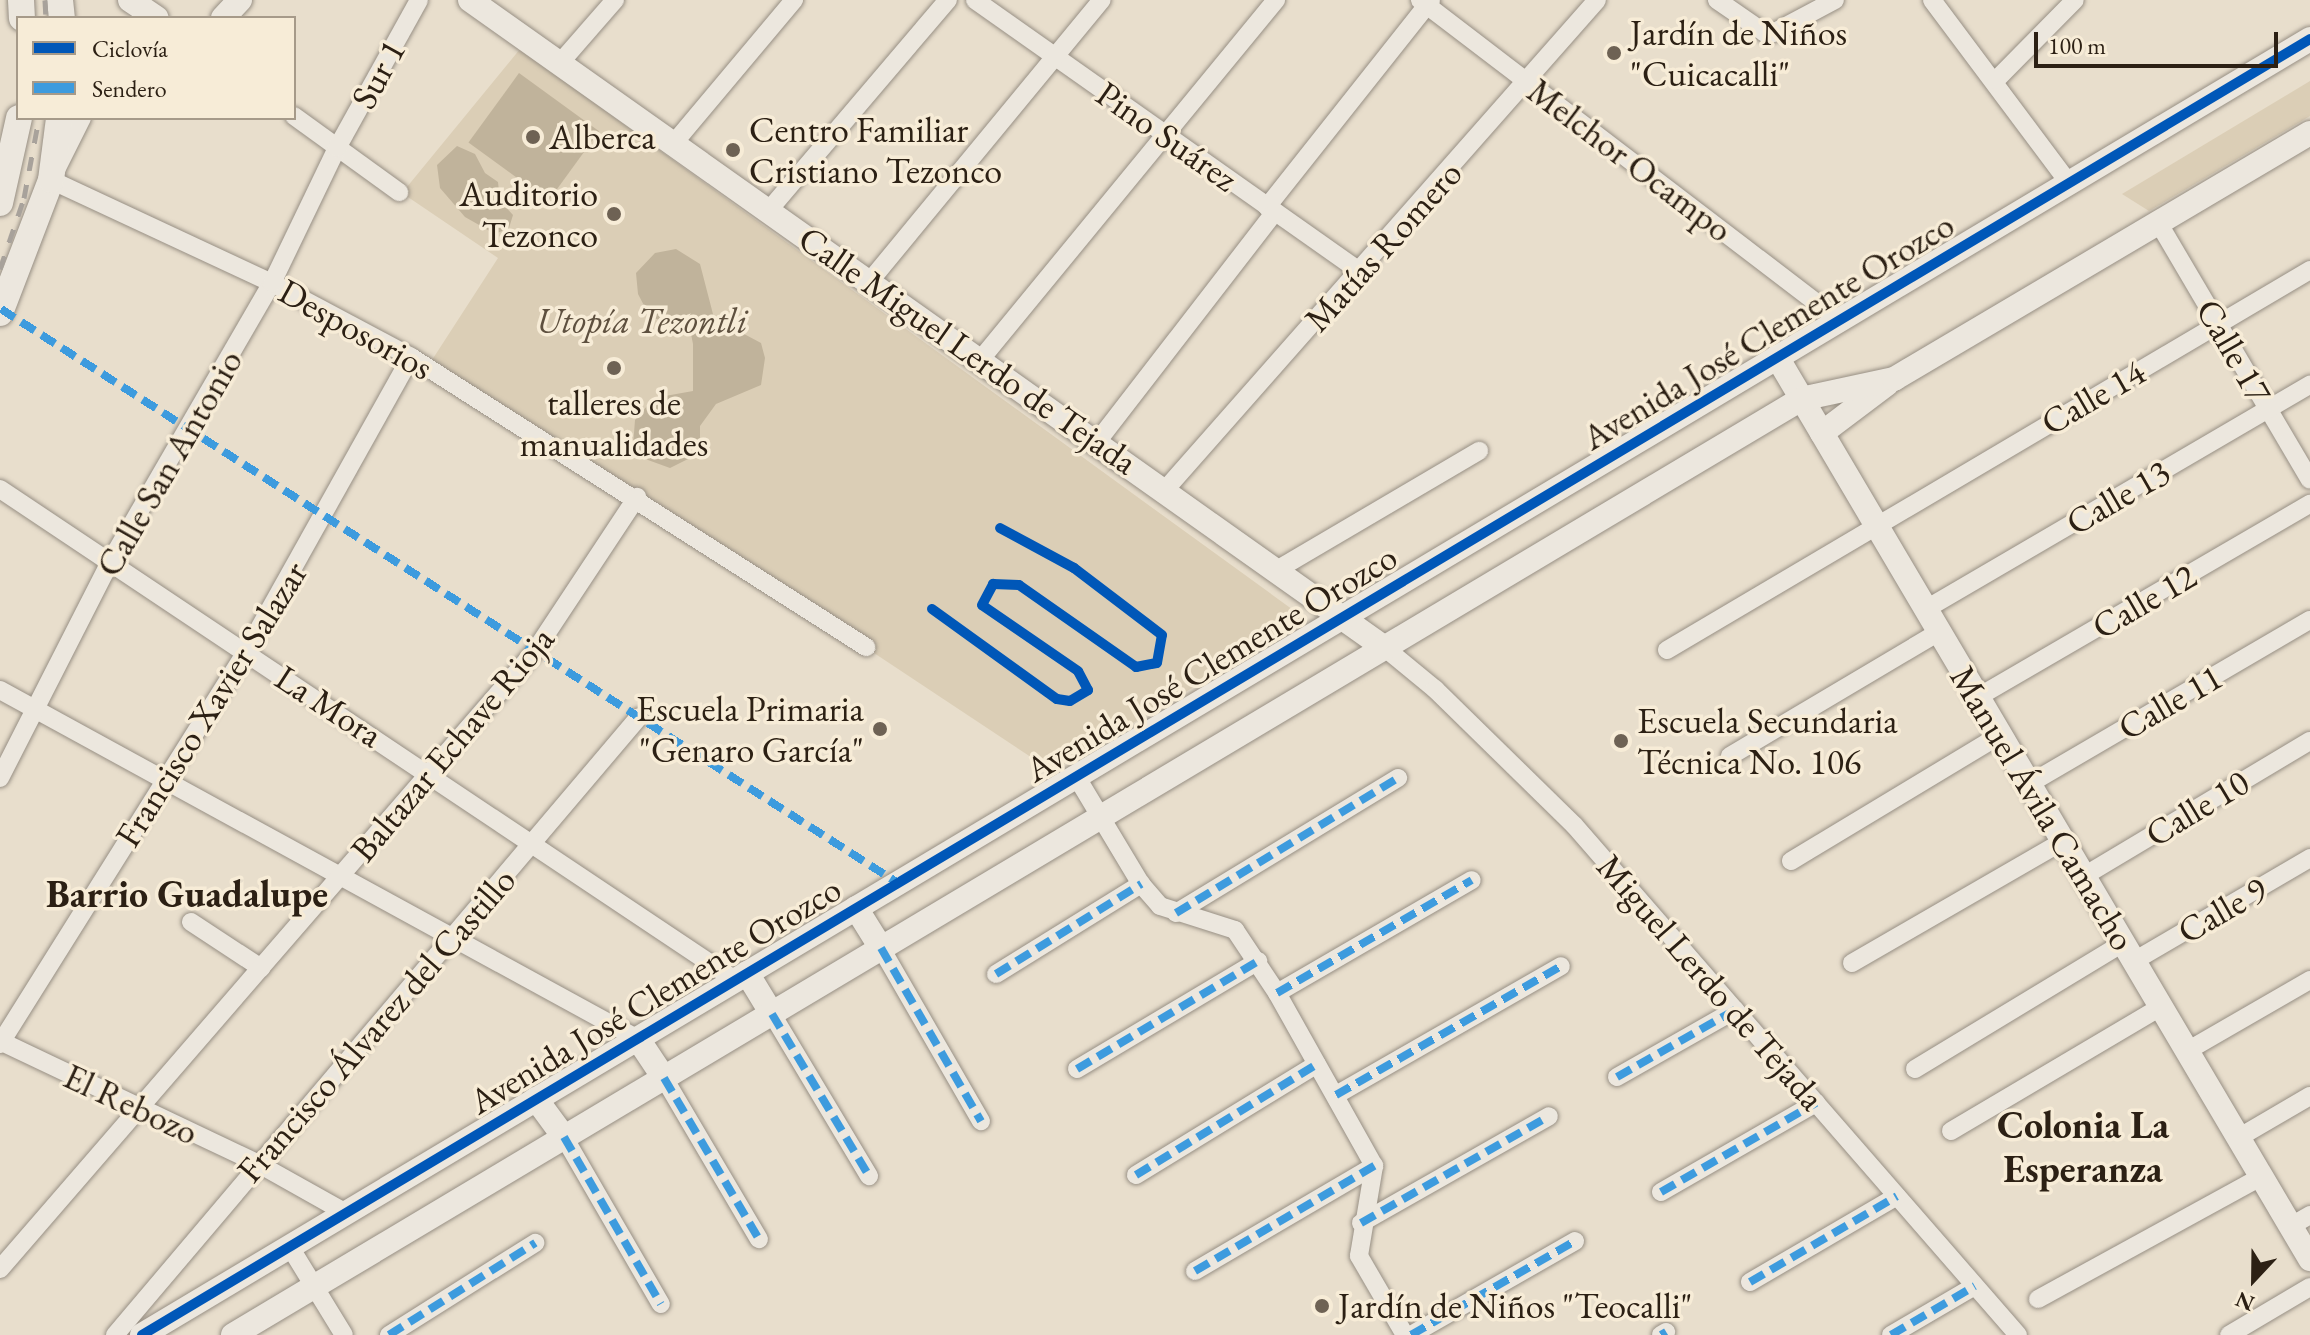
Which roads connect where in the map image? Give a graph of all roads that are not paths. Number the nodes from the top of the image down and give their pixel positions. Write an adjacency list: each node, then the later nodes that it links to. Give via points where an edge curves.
1 (130, 0): 17 (street)
2 (240, 0): 18 (street)
3 (419, 0): 31 (street, Sur 1)
4 (470, 0): 21 (street, Calle Miguel Lerdo de Tejada)
5 (615, 0): 21 (street)
6 (794, 0): 30 (street)
7 (948, 0): 36 (street)
8 (975, 0): 20 (street, Pino Suárez)
9 (1102, 0): 20 (street)
10 (1276, 0): 28 (street)
11 (1597, 0): 23 (street, Matías Romero)
12 (1835, 0): 16 (street, via 1773,33 1765,33)
13 (1932, 0): 22 (street)
14 (2075, 0): 22 (street)
15 (1426, 2): 23 (street, Melchor Ocampo); 37 (street)
16 (1731, 3)
17 (154, 16)
18 (225, 16)
19 (2310, 39): 33 (street, Avenida José Clemente Orozco)
20 (1056, 58): 28 (street, Pino Suárez); 41 (street)
21 (560, 63): 30 (street, Calle Miguel Lerdo de Tejada)
22 (1996, 80): 33 (street)
23 (1528, 84): 40 (street, Matías Romero); 44 (street, Melchor Ocampo)
24 (296, 117): 31 (street)
25 (19, 120): 35 (main road)
26 (59, 120): 32 (main road)
27 (81, 120): 32 (street)
28 (1166, 133): 37 (street, Pino Suárez); 48 (street)
29 (2310, 133): 38 (street)
30 (674, 143): 36 (street, Calle Miguel Lerdo de Tejada)
31 (337, 148): 34 (street); 42 (street, Calle San Antonio)
32 (51, 180): 42 (street, Desposorios); 43 (main road)
33 (2069, 183): 44 (street, Avenida José Clemente Orozco)
34 (399, 192)
35 (0, 203)
36 (769, 210): 41 (street, Calle Miguel Lerdo de Tejada)
37 (1271, 210): 40 (street, Pino Suárez); 54 (street)
38 (2158, 222): 45 (street, Calle 17); 49 (street)
39 (2310, 270): 45 (street, Calle 14)
40 (1360, 272): 58 (street, Matías Romero)
41 (870, 281): 48 (street, Calle Miguel Lerdo de Tejada)
42 (272, 283): 46 (street, Desposorios); 62 (street, Calle San Antonio)
43 (0, 313)
44 (1839, 320): 47 (street, Avenida José Clemente Orozco)
45 (2218, 323): 52 (street, Calle 17); 61 (street, Calle 14)
46 (411, 357): 59 (street, Desposorios); 71 (street, Francisco Xavier Salazar)
47 (1777, 357): 51 (street, Manuel Ávila Camacho); 65 (street, Avenida José Clemente Orozco)
48 (981, 359): 54 (street, Calle Miguel Lerdo de Tejada)
49 (1894, 379): 51 (street, Avenida José Clemente Orozco); 53 (street)
50 (2310, 385): 52 (street, Calle 13)
51 (1801, 399): 53 (street, Manuel Ávila Camacho); 69 (street, Avenida José Clemente Orozco)
52 (2268, 409): 56 (street, Calle 17); 64 (street, Calle 13)
53 (1822, 433): 61 (street, Manuel Ávila Camacho)
54 (1097, 442): 58 (street, Calle Miguel Lerdo de Tejada)
55 (1479, 451): 63 (street)
56 (2310, 480)
57 (0, 489): 62 (street, La Mora)
58 (1165, 490): 63 (street, Calle Miguel Lerdo de Tejada)
59 (642, 501): 68 (street, Desposorios); 79 (street, Baltazar Echave Rioja, via 535,651)
60 (2310, 504): 73 (street, Calle 12)
61 (1875, 524): 64 (street, Manuel Ávila Camacho); 70 (street, Calle 14)
62 (110, 562): 71 (street, La Mora); 74 (street, Calle San Antonio)
63 (1275, 571): 65 (street, Calle Miguel Lerdo de Tejada)
64 (1926, 609): 67 (street, Manuel Ávila Camacho)
65 (1342, 618): 69 (street, Calle Miguel Lerdo de Tejada); 80 (street, Avenida José Clemente Orozco)
66 (2310, 620): 84 (street, Calle 11)
67 (1939, 632): 73 (street, Manuel Ávila Camacho); 78 (street)
68 (866, 647)
69 (1385, 648): 85 (street, Avenida José Clemente Orozco); 109 (street, Miguel Lerdo de Tejada, via 1525,774)
70 (1667, 650)
71 (246, 652): 79 (street, La Mora); 82 (street, Francisco Xavier Salazar)
72 (0, 690): 74 (street)
73 (1978, 697): 76 (street, Manuel Ávila Camacho)
74 (33, 707): 81 (street, Calle San Antonio); 82 (street)
75 (639, 717): 87 (street, Francisco Álvarez del Castillo)
76 (2000, 735): 84 (street, Manuel Ávila Camacho); 89 (street)
77 (2310, 741): 91 (street, Calle 10)
78 (1730, 756)
79 (430, 773): 87 (street, La Mora); 90 (street, Baltazar Echave Rioja)
80 (1076, 776): 85 (street); 94 (street, Avenida José Clemente Orozco)
81 (0, 778)
82 (166, 778): 90 (street); 112 (street, Francisco Xavier Salazar)
83 (1398, 778): 95 (street)
84 (2029, 784): 86 (street, Manuel Ávila Camacho)
85 (1102, 817): 93 (street); 98 (street, Avenida José Clemente Orozco)
86 (2063, 841): 91 (street, Manuel Ávila Camacho); 101 (street)
87 (533, 843): 97 (street, Francisco Álvarez del Castillo); 105 (street, La Mora)
88 (2310, 858): 99 (street, Calle 9)
89 (1791, 861)
90 (342, 874): 97 (street); 103 (street, Baltazar Echave Rioja)
91 (2084, 876): 99 (street, Manuel Ávila Camacho)
92 (1472, 880): 107 (street)
93 (1141, 884): 95 (street, via 1160,906); 104 (street)
94 (856, 908): 98 (street); 105 (street, Avenida José Clemente Orozco)
95 (1176, 913): 100 (street, via 1235,930)
96 (191, 922): 103 (street)
97 (454, 935): 111 (street); 129 (street, Francisco Álvarez del Castillo)
98 (881, 948): 110 (street, Avenida José Clemente Orozco); 125 (street)
99 (2129, 952): 108 (street, Manuel Ávila Camacho); 116 (street, Calle 9)
100 (1258, 961): 107 (street); 115 (street)
101 (1852, 963)
102 (1561, 966): 119 (street)
103 (261, 968): 123 (street, Baltazar Echave Rioja)
104 (996, 974)
105 (741, 977): 110 (street); 111 (street, Avenida José Clemente Orozco)
106 (2310, 980): 113 (street)
107 (1277, 993): 114 (street)
108 (2161, 1007): 113 (street, Manuel Ávila Camacho); 126 (street)
109 (1735, 1010): 117 (street); 122 (street, Miguel Lerdo de Tejada)
110 (772, 1014): 118 (street, Avenida José Clemente Orozco); 132 (street)
111 (638, 1039): 118 (street); 121 (street, Avenida José Clemente Orozco)
112 (0, 1042): 123 (street, El Rebozo)
113 (2187, 1051): 128 (street, Manuel Ávila Camacho)
114 (1317, 1064): 119 (street); 131 (street)
115 (1077, 1069)
116 (1915, 1069)
117 (1617, 1077)
118 (664, 1078): 127 (street, Avenida José Clemente Orozco); 139 (street)
119 (1336, 1095): 130 (street)
120 (2310, 1096): 128 (street)
121 (536, 1099): 127 (street); 136 (street, Avenida José Clemente Orozco)
122 (1816, 1103): 134 (street); 135 (street, Miguel Lerdo de Tejada)
123 (143, 1110): 129 (street, El Rebozo); 144 (street, Baltazar Echave Rioja)
124 (1549, 1116): 138 (street)
125 (981, 1121)
126 (1951, 1131)
127 (564, 1137): 148 (street, Avenida José Clemente Orozco); 151 (street)
128 (2238, 1138): 133 (street, Manuel Ávila Camacho)
129 (257, 1163): 136 (street, El Rebozo); 153 (street, Francisco Álvarez del Castillo)
130 (1374, 1166): 138 (street); 145 (street)
131 (1136, 1175)
132 (869, 1176)
133 (2261, 1177): 137 (street, Manuel Ávila Camacho); 150 (street)
134 (1661, 1192)
135 (1897, 1196): 146 (street); 147 (street, Miguel Lerdo de Tejada)
136 (346, 1213): 142 (street, Avenida José Clemente Orozco)
137 (2300, 1221): 143 (street, Manuel Ávila Camacho)
138 (1361, 1223): 158 (street, via 1359,1256)
139 (759, 1239)
140 (1575, 1241): 158 (street)
141 (535, 1243): 157 (street)
142 (290, 1247): 148 (street); 152 (street, Avenida José Clemente Orozco)
143 (2310, 1259)
144 (0, 1269)
145 (1195, 1271)
146 (1750, 1282)
147 (1975, 1286): 159 (street); 160 (street, Miguel Lerdo de Tejada)
148 (314, 1287): 155 (street, Avenida José Clemente Orozco); 156 (street)
149 (2310, 1287): 161 (street)
150 (2038, 1299)
151 (661, 1304)
152 (176, 1326): 154 (street, Avenida José Clemente Orozco)
153 (115, 1335)
154 (142, 1335)
155 (233, 1335)
156 (344, 1335)
157 (389, 1335)
158 (1408, 1335)
159 (1891, 1335)
160 (2018, 1335)
161 (2229, 1335)

